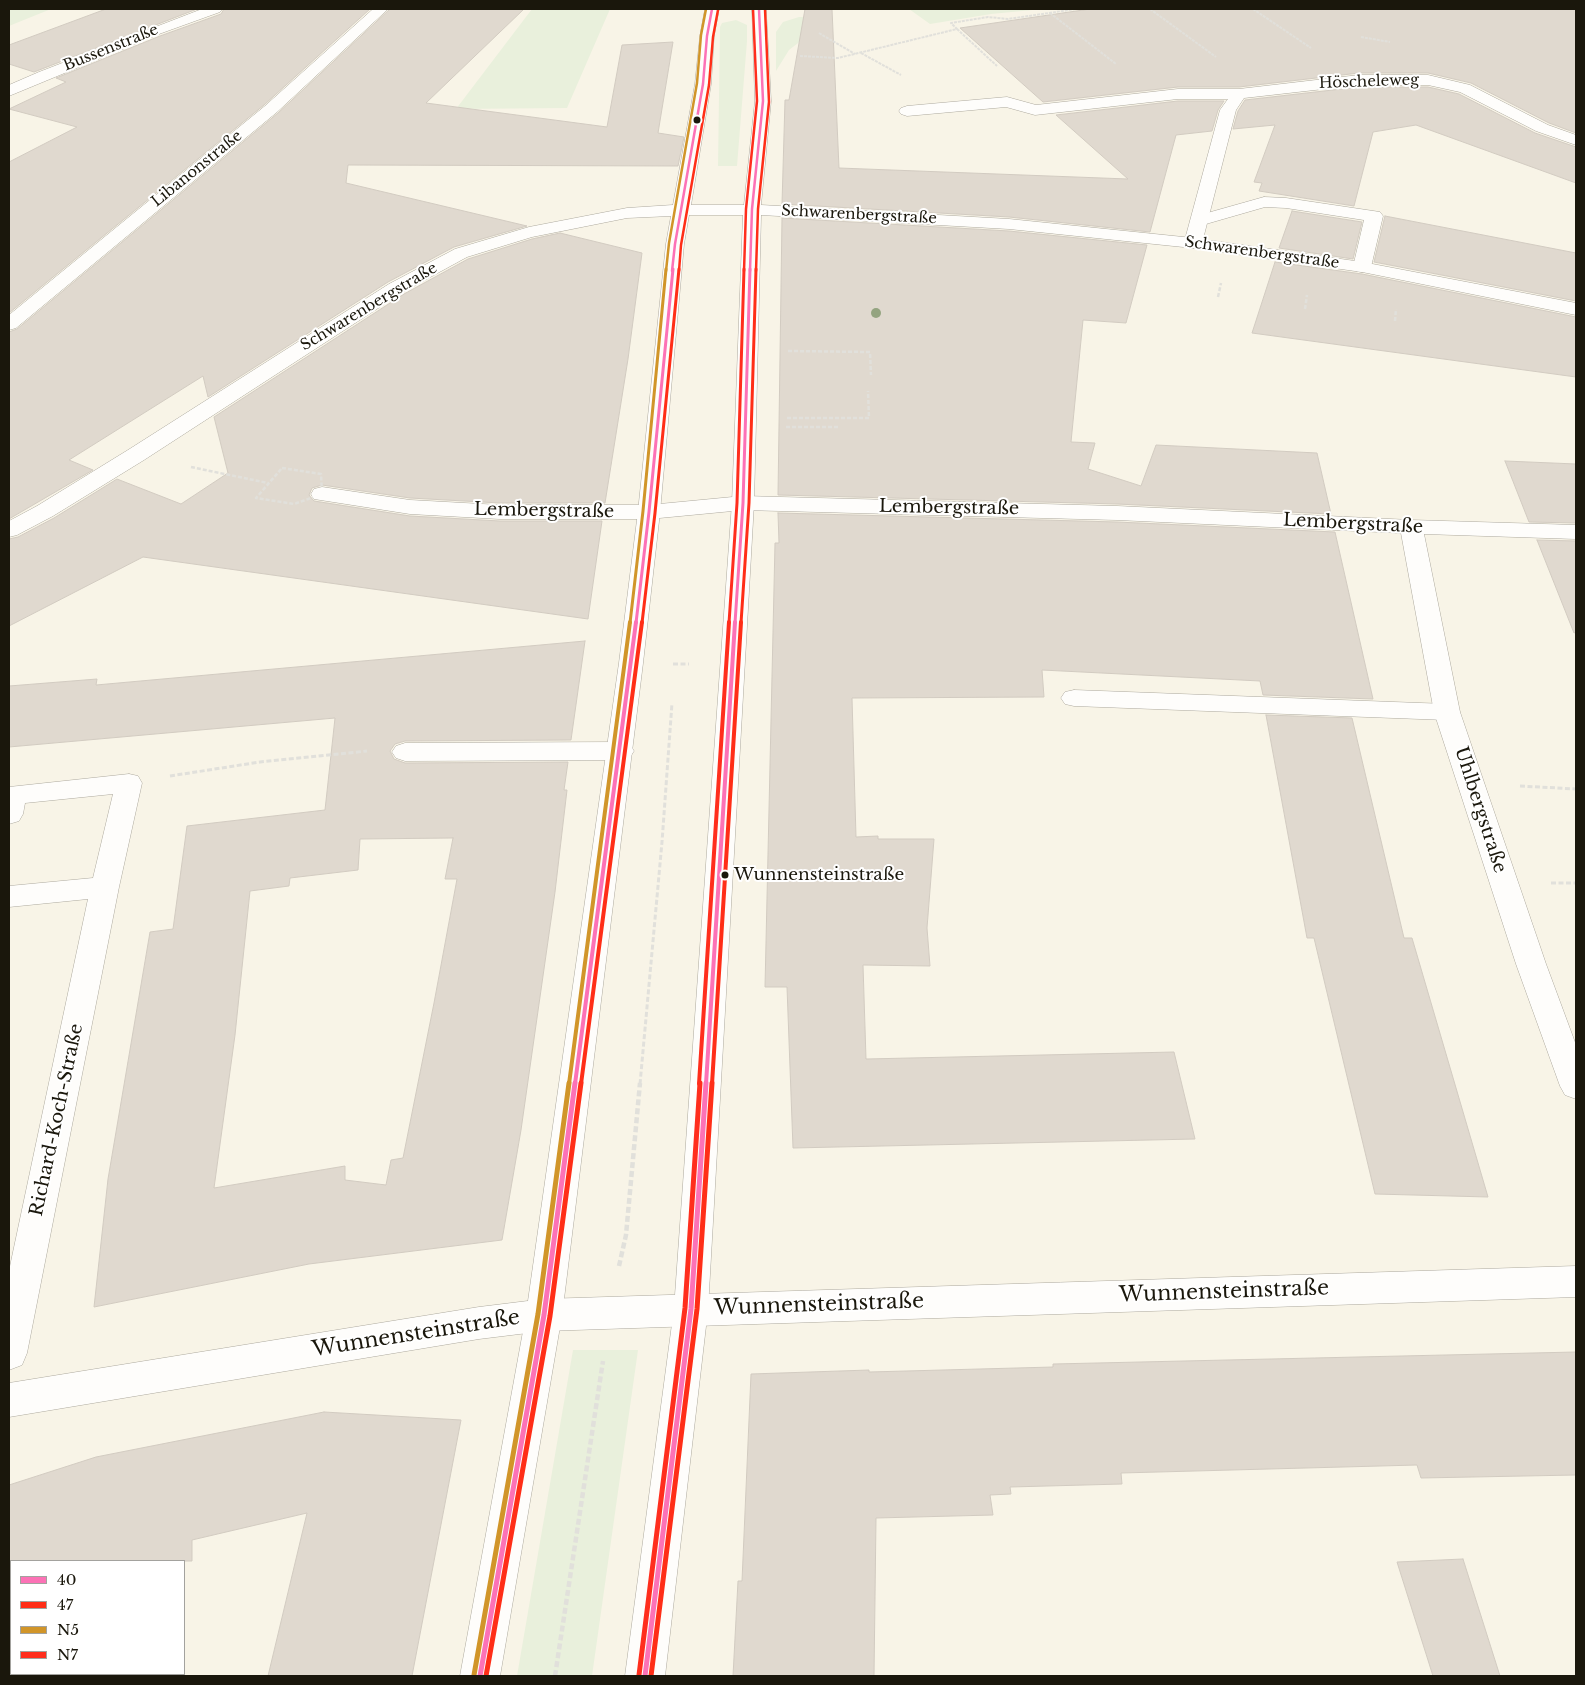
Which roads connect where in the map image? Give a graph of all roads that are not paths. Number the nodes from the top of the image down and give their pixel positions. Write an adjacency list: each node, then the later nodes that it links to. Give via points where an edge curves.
1 (215, 9): 5 (street, Bussenstraße, via 44,74)
2 (382, 9): 15 (street, Libanonstraße, via 270,109)
3 (712, 9): 9 (street)
4 (759, 9): 10 (street, via 763,101)
5 (9, 91)
6 (1239, 94): 7 (street, Höscheleweg, via 1178,94 1035,110 1007,102); 8 (street, Höscheleweg, via 1359,80 1428,80 1465,88 1542,128); 11 (street, via 1228,110)
7 (907, 111)
8 (1576, 140)
9 (682, 210): 10 (street, Schwarenbergstraße); 18 (street, via 675,244); 20 (street, Schwarenbergstraße, via 627,214 564,224 461,253 396,288 136,455)
10 (752, 210): 12 (street, Schwarenbergstraße, via 1009,224); 17 (street)
11 (1199, 221): 12 (street); 13 (street, via 1264,202 1374,216)
12 (1193, 243): 13 (street, Schwarenbergstraße)
13 (1362, 267): 14 (street, Schwarenbergstraße)
14 (1576, 309)
15 (9, 324)
16 (322, 494): 18 (street, Lembergstraße, via 410,507 500,512)
17 (743, 503): 18 (street, Lembergstraße); 19 (street, Lembergstraße, via 1117,513); 31 (street)
18 (649, 512): 24 (street)
19 (1411, 527): 21 (street, Lembergstraße); 23 (street, Uhlbergstraße)
20 (9, 530)
21 (1576, 532)
22 (1074, 698): 23 (street)
23 (1447, 712): 29 (street, Uhlbergstraße, via 1533,970)
24 (621, 751): 25 (street); 32 (street)
25 (405, 752)
26 (9, 814): 27 (street, Richard-Koch-Straße, via 13,795 129,783)
27 (105, 887): 28 (street); 33 (street, Richard-Koch-Straße)
28 (9, 896)
29 (1576, 1086)
30 (1576, 1281): 31 (street, Wunnensteinstraße)
31 (691, 1309): 32 (street, Wunnensteinstraße); 36 (street)
32 (544, 1315): 34 (street, Wunnensteinstraße); 35 (street)
33 (9, 1353)
34 (9, 1400)
35 (480, 1676)
36 (646, 1676)

